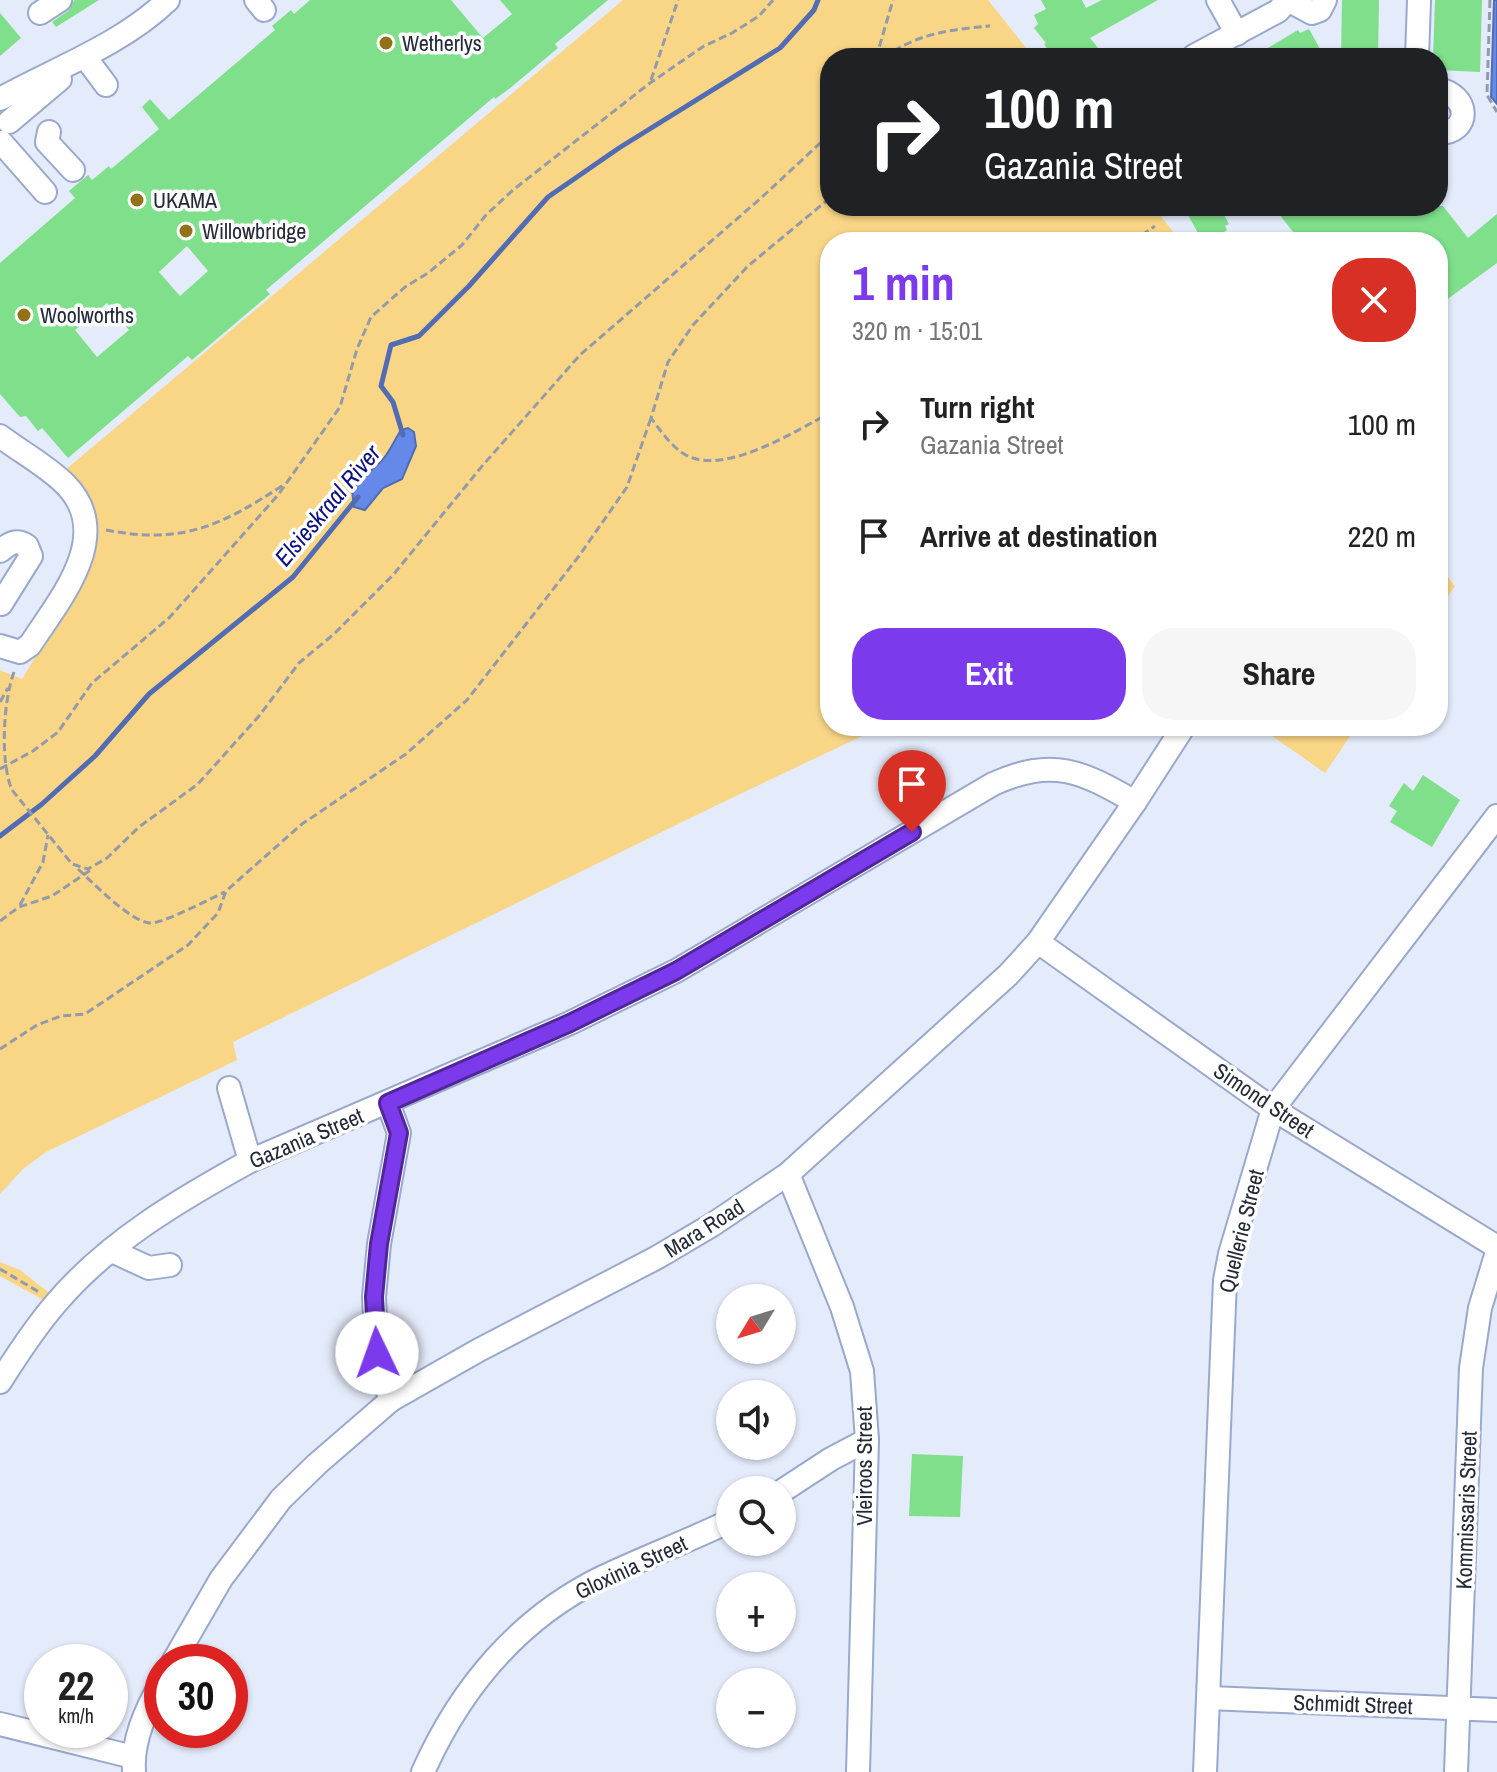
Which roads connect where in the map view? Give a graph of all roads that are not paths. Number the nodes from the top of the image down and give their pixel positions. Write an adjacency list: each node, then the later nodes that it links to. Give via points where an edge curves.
1 (60, 0): 7 (street)
2 (168, 0): 11 (street)
3 (1218, 0): 8 (street)
4 (1288, 0): 5 (street, via 1312,13); 8 (street)
5 (1325, 0)
6 (1419, 0): 10 (street)
7 (40, 13)
8 (1237, 34): 9 (street)
9 (1210, 48)
10 (1417, 48)
11 (81, 59): 12 (street); 14 (street); 15 (street)
12 (106, 85)
13 (1448, 92): 16 (street, via 1460,100 1463,114)
14 (0, 99)
15 (3, 128): 19 (street)
16 (1448, 131)
17 (49, 132): 18 (street, via 47,142)
18 (73, 170)
19 (45, 192)
20 (0, 436): 23 (street, via 63,482 79,503 86,526 75,575 30,645 20,652)
21 (0, 551): 22 (street, via 17,542 27,546 31,556)
22 (1, 604)
23 (0, 646)
24 (1178, 736): 25 (street, Mara Road)
25 (1135, 802): 27 (street, Mara Road); 29 (street, Gazania Street, via 1076,772 1035,769 1012,775 676,971)
26 (1497, 816): 30 (street, Quellerie Street)
27 (1038, 942): 30 (street, Simond Street); 32 (street, Mara Road)
28 (229, 1088): 31 (street)
29 (388, 1103): 31 (street, Gazania Street); 37 (street, via 399,1133 374,1297 377,1360)
30 (1273, 1109): 33 (street, Simond Street); 42 (street, Quellerie Street, via 1225,1280)
31 (250, 1161): 34 (street, Gazania Street, via 139,1228)
32 (788, 1174): 37 (street, Mara Road, via 656,1258); 38 (street, Vleiroos Street, via 856,1347)
33 (1497, 1250): 43 (street, Kommissaris Street, via 1480,1308 1471,1368)
34 (112, 1251): 35 (street, via 149,1268); 36 (street, Gazania Street, via 56,1302)
35 (170, 1265)
36 (0, 1382)
37 (391, 1400): 41 (street, Mara Road, via 281,1499 221,1579)
38 (867, 1440): 39 (street); 49 (street, Vleiroos Street)
39 (796, 1482)
40 (716, 1527): 48 (street, Gloxinia Street, via 600,1579 525,1628 471,1685)
41 (183, 1644)
42 (1209, 1698): 43 (street, Schmidt Street); 50 (street, Quellerie Street)
43 (1459, 1709): 44 (street, Schmidt Street); 51 (street, Kommissaris Street)
44 (1497, 1710)
45 (0, 1724): 47 (street)
46 (144, 1727): 47 (street)
47 (134, 1765)
48 (423, 1772)
49 (858, 1772)
50 (1205, 1772)
51 (1456, 1772)

